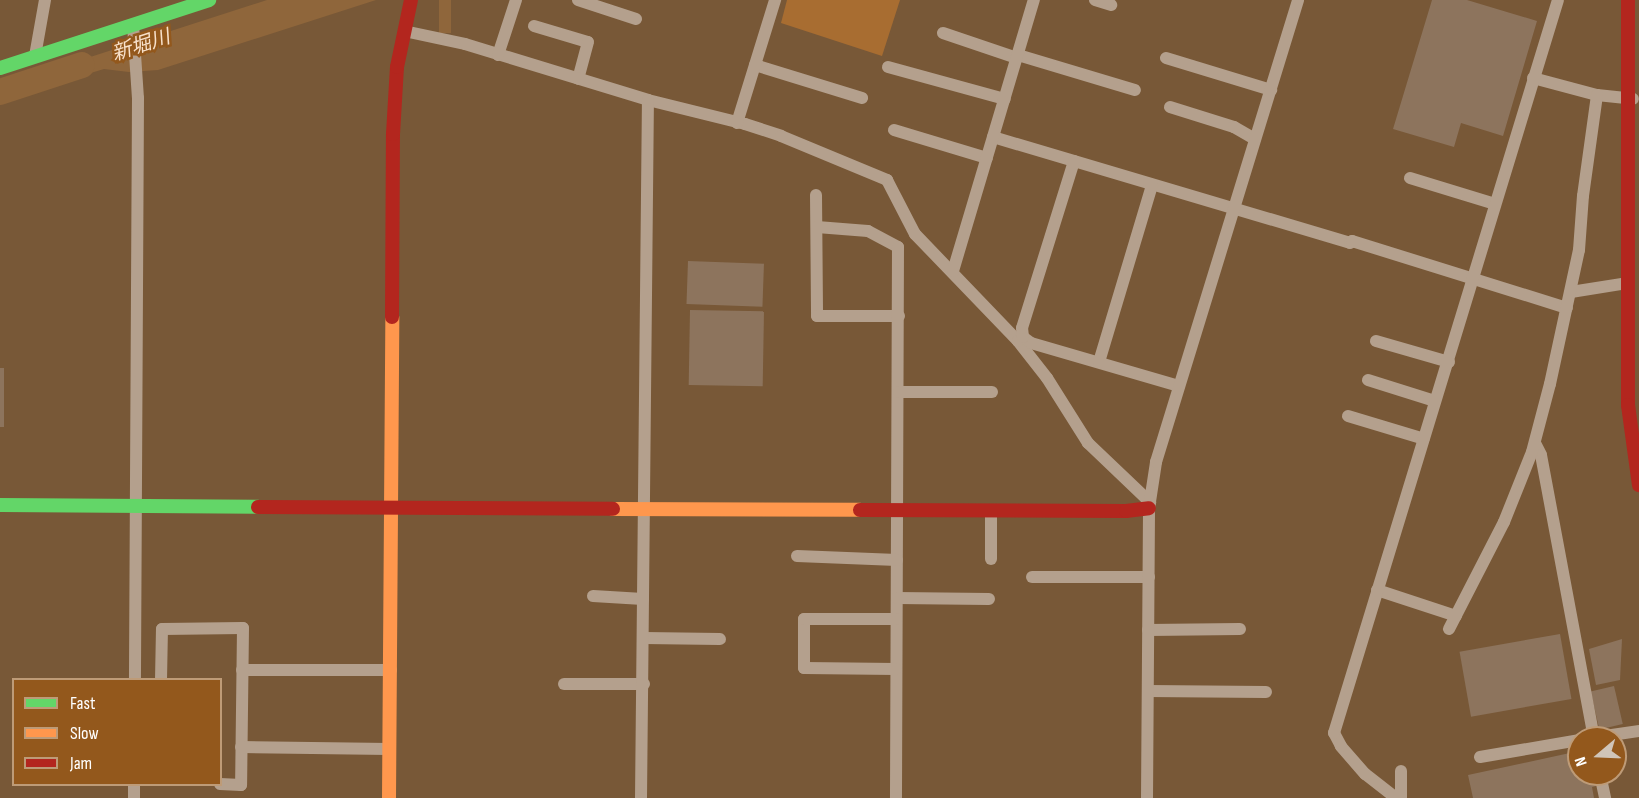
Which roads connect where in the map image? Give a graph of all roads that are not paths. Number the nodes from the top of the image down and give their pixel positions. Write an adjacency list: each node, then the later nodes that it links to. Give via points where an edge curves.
1 (45, 0): 19 (street)
2 (209, 0): 14 (main road)
3 (411, 0): 16 (main road)
4 (516, 0): 18 (street)
5 (578, 0): 13 (street)
6 (775, 0): 22 (street)
7 (1034, 0): 20 (street)
8 (1095, 0): 12 (street)
9 (1298, 0): 28 (street)
10 (1558, 0): 25 (street)
11 (1628, 0): 32 (main road)
12 (1112, 5)
13 (636, 19)
14 (133, 25): 19 (main road); 69 (street, via 138,98)
15 (534, 26): 26 (street, via 588,42)
16 (404, 31): 18 (street); 71 (main road, via 396,67 393,134)
17 (943, 33): 20 (street)
18 (498, 55): 26 (street)
19 (35, 56): 24 (main road)
20 (1018, 56): 27 (street); 31 (street)
21 (1166, 58): 28 (street)
22 (755, 65): 30 (street); 35 (street)
23 (888, 67): 31 (street)
24 (0, 68)
25 (1533, 78): 29 (street); 44 (street)
26 (578, 79): 33 (street)
27 (1136, 90)
28 (1271, 90): 38 (street)
29 (1597, 95): 32 (street); 52 (street, via 1579,250)
30 (862, 98)
31 (1005, 99): 37 (street)
32 (1631, 99): 51 (main road)
33 (648, 100): 35 (street); 72 (street)
34 (1170, 107): 38 (street, via 1234,127)
35 (737, 123): 47 (street, via 781,136 886,180)
36 (894, 130): 39 (street)
37 (993, 137): 39 (street); 40 (street)
38 (1255, 139): 45 (street)
39 (987, 159): 49 (street)
40 (1074, 161): 42 (street); 55 (street)
41 (1410, 178): 44 (street)
42 (1152, 185): 45 (street); 57 (street)
43 (816, 195): 46 (street)
44 (1495, 204): 50 (street)
45 (1232, 208): 50 (street); 60 (street)
46 (817, 227): 48 (street, via 868,231); 54 (street, via 817,316)
47 (915, 234): 48 (street); 49 (street)
48 (898, 247): 54 (street)
49 (953, 271): 55 (street)
50 (1473, 279): 53 (street); 58 (street)
51 (1628, 283): 52 (street); 67 (main road, via 1628,405)
52 (1570, 292): 53 (street)
53 (1567, 308): 66 (street)
54 (899, 316): 61 (street)
55 (1020, 339): 57 (street); 70 (street, via 1081,434)
56 (1376, 341): 58 (street)
57 (1099, 362): 60 (street)
58 (1449, 362): 63 (street)
59 (1368, 380): 63 (street)
60 (1179, 386): 70 (street, via 1156,462)
61 (899, 392): 62 (street); 73 (street)
62 (992, 392)
63 (1436, 401): 65 (street)
64 (1348, 416): 65 (street)
65 (1424, 439): 80 (street)
66 (1535, 443): 85 (street, via 1509,512); 101 (street, via 1541,455)
67 (1639, 485)
68 (0, 505): 69 (main road)
69 (135, 505): 71 (main road); 95 (street)
70 (1150, 505): 74 (main road, via 1126,512); 79 (street)
71 (390, 508): 72 (main road); 94 (main road)
72 (643, 508): 73 (main road); 82 (street)
73 (898, 510): 74 (main road); 77 (street)
74 (991, 511): 76 (street)
75 (797, 556): 77 (street)
76 (991, 559)
77 (897, 560): 83 (street)
78 (1032, 577): 79 (street)
79 (1149, 577): 89 (street)
80 (1377, 590): 85 (street); 112 (street, via 1334,734 1365,774)
81 (593, 596): 82 (street)
82 (644, 598): 90 (street)
83 (897, 598): 84 (street); 86 (street)
84 (989, 599)
85 (1456, 615): 88 (street)
86 (896, 619): 92 (street); 92 (street, via 804,619 804,668)
87 (1240, 629): 89 (street)
88 (1449, 629)
89 (1148, 630): 99 (street)
90 (644, 638): 91 (street); 98 (street)
91 (720, 639)
92 (896, 669): 110 (street)
93 (242, 670): 94 (street); 96 (street, via 243,628 162,629); 103 (street)
94 (391, 670): 104 (main road)
95 (135, 678)
96 (161, 678)
97 (564, 684): 98 (street)
98 (644, 684): 109 (street)
99 (1148, 691): 100 (street); 111 (street)
100 (1266, 692)
101 (1591, 726)
102 (1567, 742): 105 (street)
103 (242, 747): 104 (street); 107 (street, via 241,784)
104 (389, 749): 108 (main road)
105 (1480, 757)
106 (1401, 771): 113 (street)
107 (222, 784)
108 (389, 798)
109 (641, 798)
110 (896, 798)
111 (1147, 798)
112 (1396, 798)
113 (1401, 798)

